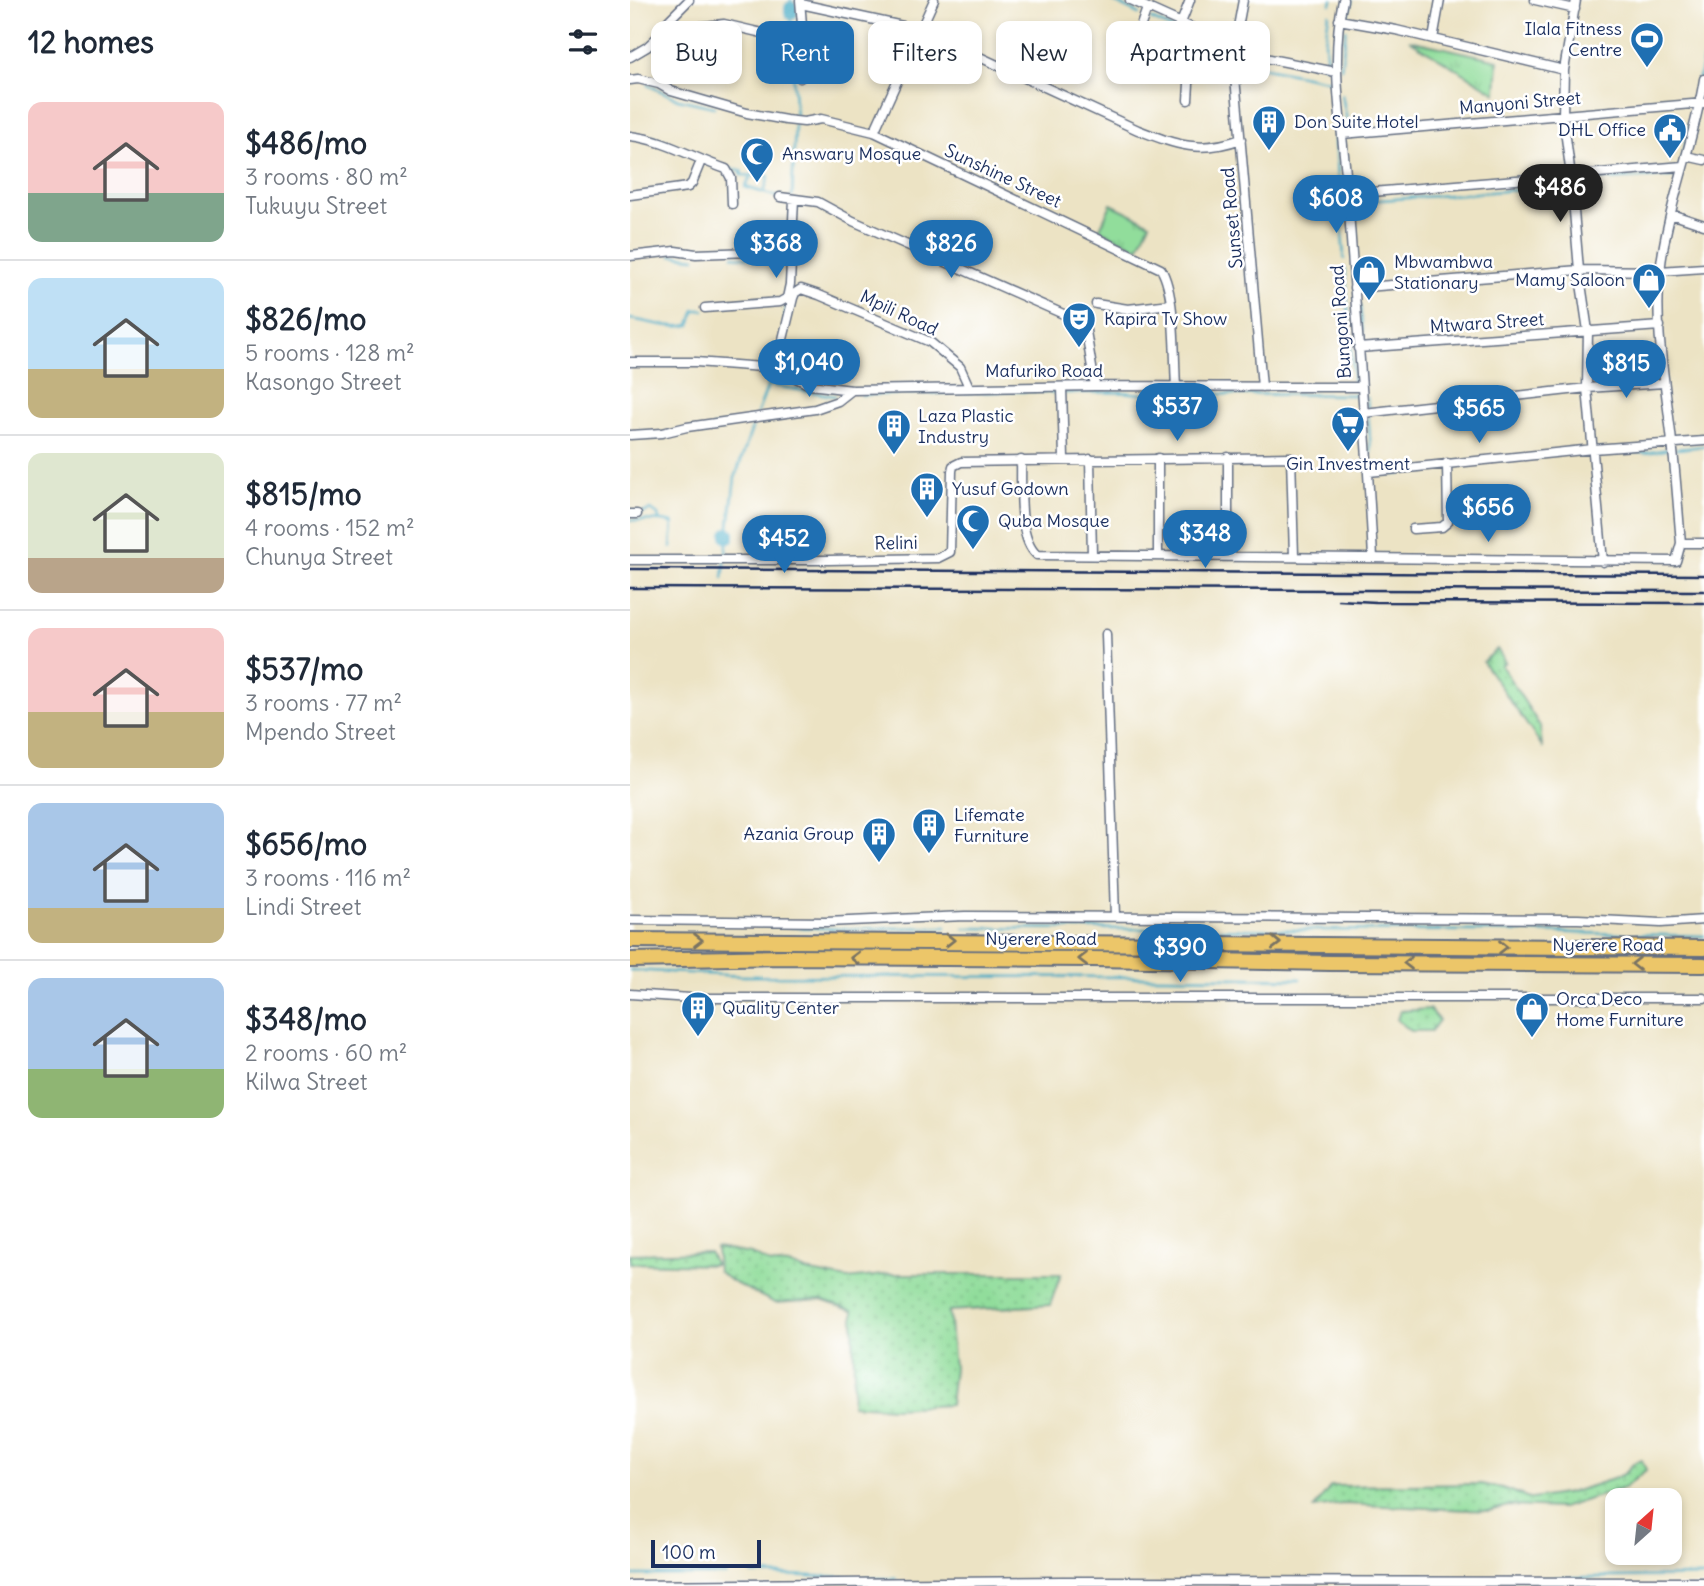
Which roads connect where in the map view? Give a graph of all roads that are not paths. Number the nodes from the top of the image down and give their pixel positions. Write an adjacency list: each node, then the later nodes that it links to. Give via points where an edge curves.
1 (689, 0): 13 (street)
2 (934, 0): 16 (street)
3 (1130, 0): 11 (street)
4 (1189, 0): 18 (street)
5 (1242, 0): 19 (street, Sunset Road)
6 (1343, 0): 12 (street, Bungoni Road)
7 (1440, 0): 20 (street)
8 (1535, 0): 10 (street)
9 (801, 2): 14 (street); 15 (street)
10 (1576, 4): 25 (street)
11 (1147, 8): 17 (street); 31 (street, via 1142,33 1184,58 1190,67)
12 (1339, 20): 20 (street); 26 (street, Bungoni Road)
13 (669, 21)
14 (802, 21)
15 (882, 21)
16 (925, 21)
17 (1176, 21)
18 (1182, 21)
19 (1239, 21)
20 (1433, 39): 25 (street)
21 (651, 43): 22 (street)
22 (630, 57)
23 (982, 58): 37 (street, via 1173,143 1209,148)
24 (1270, 59): 26 (street)
25 (1564, 70): 33 (street)
26 (1336, 72): 35 (street, Bungoni Road)
27 (1704, 79): 32 (street)
28 (630, 80): 34 (street, Sunshine Street, via 659,84 747,113 804,122 821,119)
29 (896, 84): 34 (street)
30 (1237, 84): 37 (street, Sunset Road)
31 (1188, 100)
32 (1702, 103): 33 (street, Manyoni Street); 38 (street)
33 (1563, 115): 35 (street, Manyoni Street); 42 (street)
34 (874, 132): 57 (street, Sunshine Street, via 1161,269)
35 (1342, 134): 43 (street, Bungoni Road)
36 (630, 136): 39 (street, via 663,142)
37 (1241, 139): 69 (street, Sunset Road)
38 (1686, 156): 40 (street); 41 (street)
39 (701, 160): 44 (street, via 688,187); 47 (street, via 729,171)
40 (1704, 160)
41 (1684, 166): 42 (street); 48 (street)
42 (1571, 176): 43 (street); 53 (street)
43 (1348, 194): 55 (street, Bungoni Road)
44 (630, 195)
45 (780, 197): 46 (street)
46 (794, 199): 58 (street, via 787,298); 65 (street, via 818,202 1085,325)
47 (732, 204)
48 (1671, 214): 49 (street); 54 (street)
49 (1704, 225)
50 (751, 252): 51 (street, via 675,250)
51 (630, 256)
52 (1704, 268): 54 (street)
53 (1578, 270): 54 (street); 55 (street); 60 (street)
54 (1660, 271): 59 (street)
55 (1353, 288): 61 (street, Bungoni Road)
56 (1096, 304): 57 (street, via 1128,309)
57 (1170, 304): 68 (street, Sunshine Street)
58 (705, 308)
59 (1660, 326): 60 (street, Mtwara Street); 64 (street)
60 (1588, 331): 61 (street, Mtwara Street); 71 (street)
61 (1358, 348): 70 (street, Bungoni Road)
62 (630, 362): 63 (street)
63 (775, 368): 66 (street, Mpili Road, via 793,298 801,289 930,342 960,366); 72 (street, Mafuriko Road, via 810,385)
64 (1664, 383): 71 (street); 76 (street)
65 (1095, 386): 67 (street, Mafuriko Road); 68 (street, Mafuriko Road)
66 (969, 387): 67 (street, Mafuriko Road); 72 (street, Mafuriko Road)
67 (1062, 387): 80 (street)
68 (1176, 387): 69 (street, Mafuriko Road)
69 (1262, 387): 70 (street, Mafuriko Road)
70 (1362, 387): 73 (street, Bungoni Road)
71 (1587, 388): 73 (street); 77 (street)
72 (852, 390): 74 (street, Mafuriko Road, via 815,410)
73 (1364, 413): 84 (street, Bungoni Road)
74 (630, 435)
75 (1704, 441): 76 (street)
76 (1672, 443): 77 (street); 86 (street)
77 (1593, 449): 83 (street); 94 (street)
78 (1228, 457): 79 (street); 90 (street); 91 (street, via 1291,457)
79 (1158, 458): 81 (street); 89 (street)
80 (1064, 459): 81 (street); 82 (street)
81 (1090, 459): 88 (street)
82 (1021, 460): 88 (street, via 1023,528 1033,552); 93 (street, Relini, via 953,466 950,552 937,558)
83 (1447, 463): 84 (street); 85 (street, via 1448,522 1442,527)
84 (1368, 472): 92 (street, Bungoni Road)
85 (1413, 529)
86 (1681, 543): 87 (street); 94 (street, via 1676,561)
87 (1704, 543)
88 (1092, 555): 89 (street)
89 (1158, 556): 90 (street)
90 (1228, 556): 91 (street)
91 (1294, 556): 92 (street)
92 (1373, 558): 94 (street)
93 (630, 560)
94 (1603, 562)
95 (1106, 634): 96 (street)
96 (1115, 917): 97 (street); 98 (street)
97 (630, 920)
98 (1704, 920)
99 (630, 940): 100 (highway, Nyerere Road, one-way to 100)
100 (1704, 948)
101 (630, 960): 102 (highway, Nyerere Road, one-way to 101, via 1093,958)
102 (1704, 965)
103 (630, 994): 104 (street, via 711,998)
104 (1704, 998)
105 (1704, 1582): 106 (street)
106 (630, 1585)

